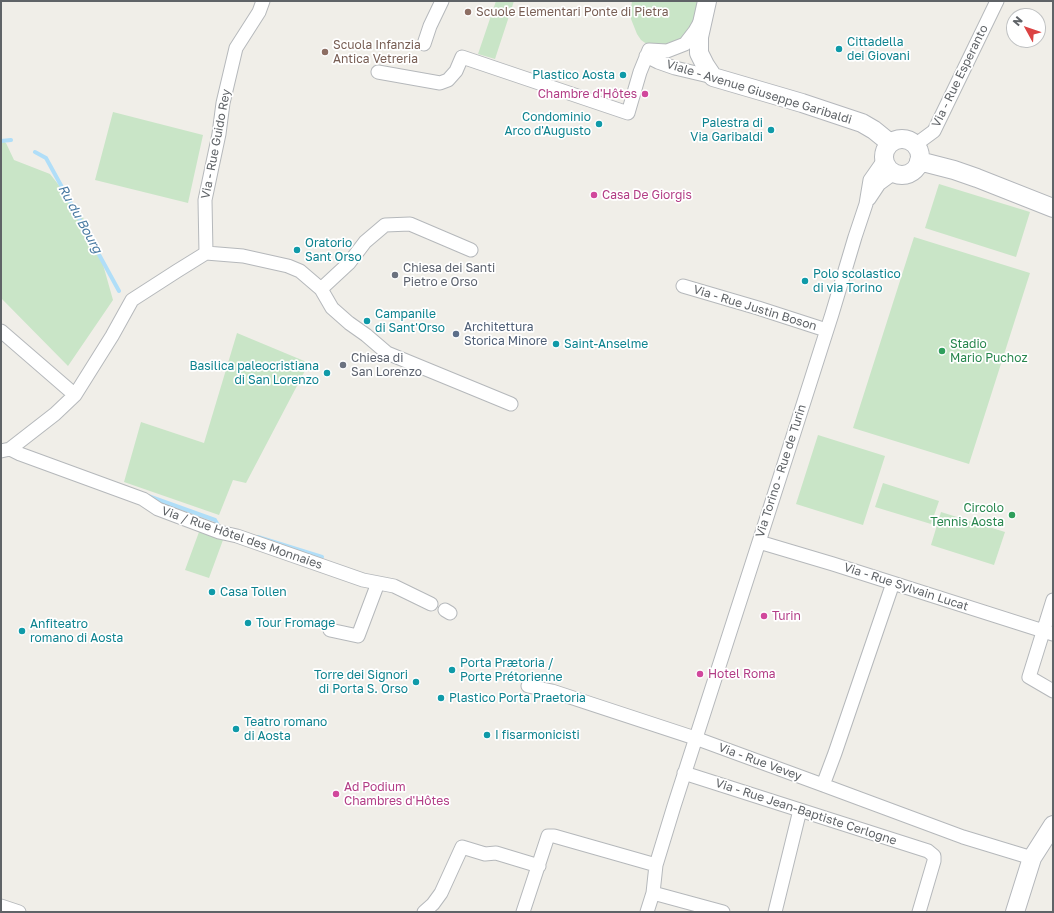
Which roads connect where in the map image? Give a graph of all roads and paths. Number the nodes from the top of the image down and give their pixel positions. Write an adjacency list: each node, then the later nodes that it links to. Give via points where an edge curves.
1 (263, 1): 14 (street, Via - Rue Guido Rey, via 259,12 236,48 223,103 205,200)
2 (442, 1): 5 (street)
3 (997, 1): 10 (street, Via - Rue Esperanto, via 934,131)
4 (705, 9): 6 (street, via 695,31 685,44 667,51 649,50); 8 (street, via 699,37 699,52)
5 (424, 44)
6 (646, 56): 7 (street, via 628,113 462,57 456,71 448,80 440,83); 8 (street, Viale - Avenue Giuseppe Garibaldi, via 675,68)
7 (378, 72)
8 (713, 77): 9 (street, Viale - Avenue Giuseppe Garibaldi, via 862,123)
9 (890, 143): 10 (street, via 903,139 912,142); 11 (street, via 884,154)
10 (917, 153): 11 (street, via 917,167 912,172 900,175); 12 (street)
11 (889, 167): 17 (street, Via Torino - Rue de Turin, via 870,180 866,204)
12 (1053, 208)
13 (470, 250): 16 (street, via 410,224 384,225 364,242 349,264)
14 (206, 253): 16 (street, via 242,256 288,266 300,271); 19 (street, via 132,300)
15 (683, 286): 17 (street, Via - Rue Justin Boson)
16 (321, 290): 20 (street, via 332,308 387,353)
17 (826, 330): 22 (street, Via Torino - Rue de Turin)
18 (1, 331): 19 (street)
19 (75, 395): 21 (street, via 55,414)
20 (511, 404)
21 (5, 450): 23 (street, Via / Rue Hôtel des Monnaies, via 143,499 158,509 219,532)
22 (759, 542): 24 (street, Via - Rue Sylvain Lucat); 31 (street, Via Torino - Rue de Turin)
23 (378, 583): 26 (street, Via / Rue Hôtel des Monnaies, via 394,586); 27 (street, via 362,638)
24 (893, 583): 28 (street, Via - Rue Sylvain Lucat); 33 (street)
25 (1053, 600): 28 (street)
26 (431, 604)
27 (330, 630)
28 (1048, 633): 30 (street, via 1029,677)
29 (528, 686): 31 (street, Via - Rue Vevey, via 552,691)
30 (1053, 691)
31 (695, 738): 32 (street, Via Torino - Rue de Turin); 33 (street, Via - Rue Vevey)
32 (684, 773): 34 (street, Via - Rue Jean-Baptiste Cerlogne); 37 (street, Via Torino - Rue de Turin)
33 (823, 785): 36 (street, Via - Rue Vevey, via 963,838)
34 (800, 810): 46 (street); 47 (street, Via - Rue Jean-Baptiste Cerlogne, via 928,851 934,856)
35 (1053, 825): 36 (street)
36 (1032, 858): 48 (street)
37 (656, 865): 38 (street, via 548,836); 39 (street, Via Torino - Rue de Turin)
38 (539, 866): 42 (street, via 496,853 485,854 462,847 441,893); 43 (street)
39 (653, 893): 44 (street, Via Torino - Rue de Turin); 45 (street)
40 (1, 906): 41 (street)
41 (19, 912)
42 (424, 912)
43 (523, 912)
44 (646, 912)
45 (723, 912)
46 (775, 912)
47 (919, 912)
48 (1015, 912)

